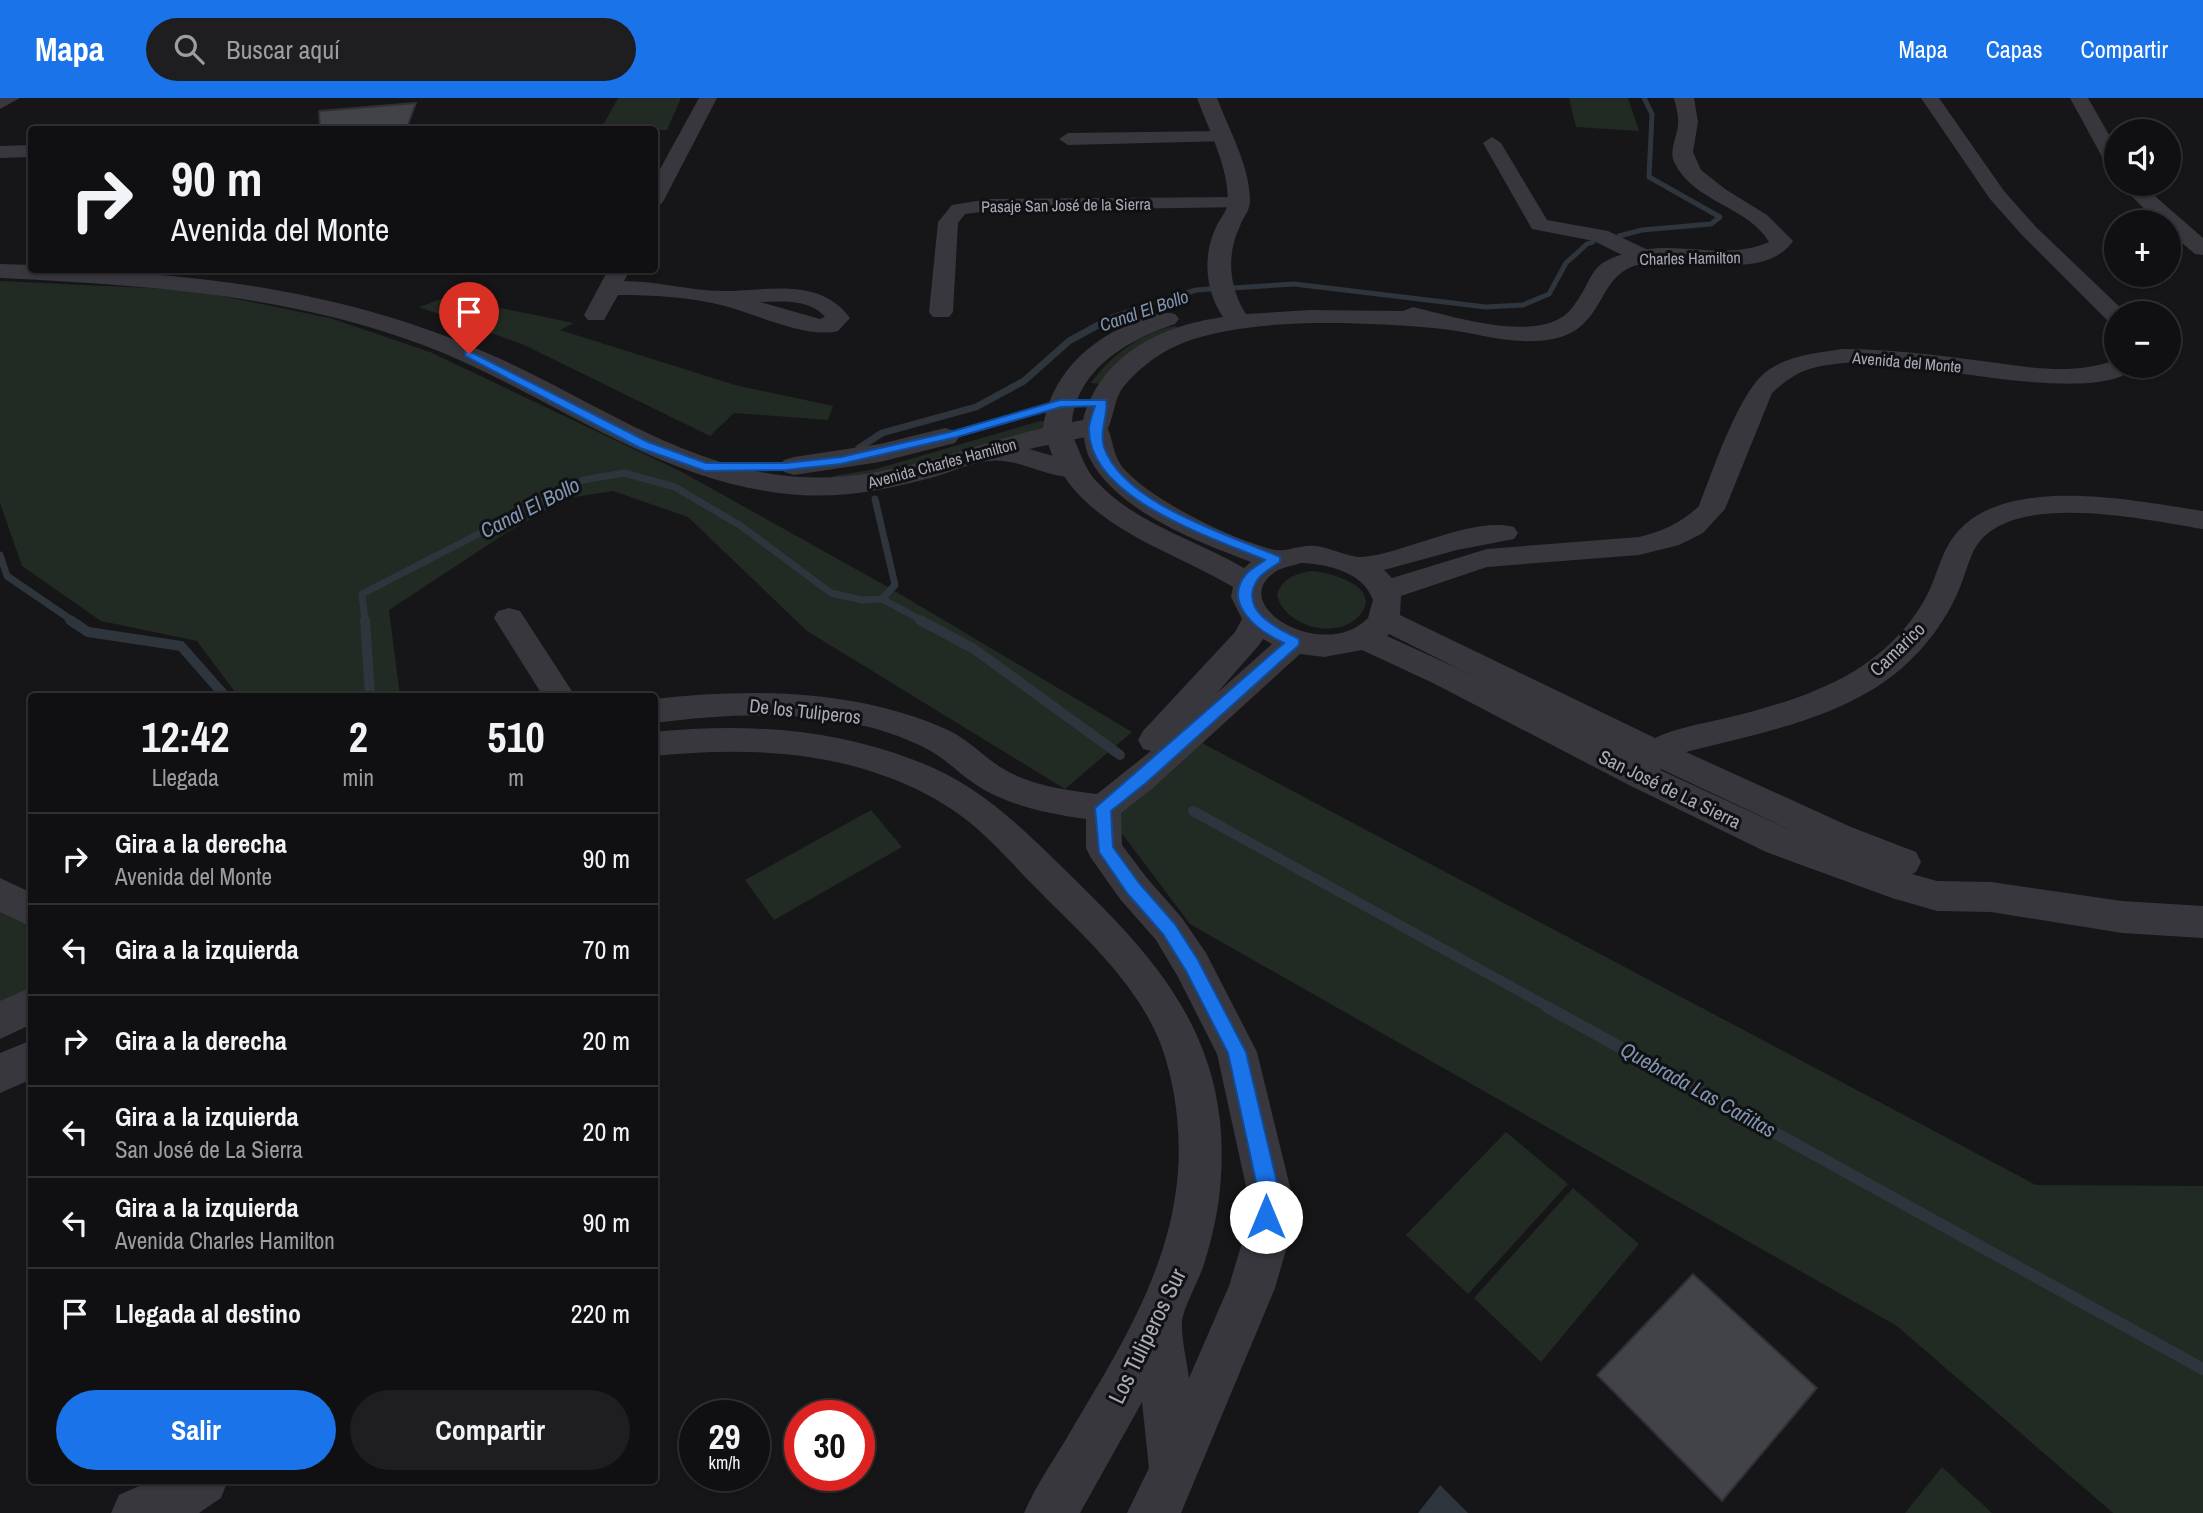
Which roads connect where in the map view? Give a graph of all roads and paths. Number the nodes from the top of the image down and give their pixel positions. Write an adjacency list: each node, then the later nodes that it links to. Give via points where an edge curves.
1 (11, 98): 7 (street)
2 (708, 98): 14 (street)
3 (1207, 98): 8 (street)
4 (1684, 98): 18 (street, Charles Hamilton, via 1688,126 1683,160 1691,171 1769,226 1781,241 1769,252 1751,256)
5 (1930, 98): 24 (street, via 1997,195)
6 (2079, 98): 11 (street)
7 (0, 104)
8 (1221, 137): 9 (street); 16 (street)
9 (1068, 139)
10 (1492, 142): 18 (street, via 1539,225 1600,236)
11 (2104, 143)
12 (28, 151): 13 (street)
13 (0, 152)
14 (658, 192)
15 (2142, 196): 17 (street)
16 (1239, 203): 25 (street, Pasaje San José de la Sierra, via 959,209 948,222); 27 (street, via 1218,255 1221,285)
17 (2203, 249)
18 (1642, 256): 27 (street, Charles Hamilton, via 1605,272 1579,316 1560,329 1530,333 1436,320)
19 (0, 271): 20 (street, Avenida Charles Hamilton)
20 (28, 272)
21 (41, 273): 32 (street, Avenida Charles Hamilton, via 212,285 366,317 469,354 644,445)
22 (614, 279): 23 (street); 26 (street)
23 (722, 298)
24 (2104, 304)
25 (941, 312)
26 (596, 315)
27 (1233, 315): 29 (street, Charles Hamilton, via 1149,351 1112,383); 30 (street, Charles Hamilton, via 1158,321 1118,339 1081,370)
28 (2104, 372): 35 (street, Avenida del Monte, via 2060,378 1883,356 1822,358 1790,368 1761,390 1706,517 1689,530)
29 (1098, 415): 30 (street, Avenida Charles Hamilton); 36 (street, via 1098,447 1109,468 1146,501)
30 (1058, 417): 31 (street, Avenida Charles Hamilton); 32 (street, Avenida Charles Hamilton, via 841,461); 33 (street)
31 (977, 453): 32 (street, Avenida Charles Hamilton, via 885,480 833,488 760,481); 33 (street, via 1029,456)
32 (705, 467)
33 (1071, 470): 38 (street, via 1124,518)
34 (2203, 520): 47 (street, Camarico, via 2067,504 2025,508 1993,518 1962,544 1928,620 1877,671 1819,701 1674,743)
35 (1661, 540): 37 (street, Avenida del Monte, via 1539,532 1497,534); 39 (street, Avenida del Monte, via 1618,550 1486,559)
36 (1275, 559): 37 (street, via 1324,555); 38 (street, via 1258,569)
37 (1360, 567): 39 (street, via 1371,574)
38 (1248, 583): 41 (street, via 1246,602)
39 (1377, 616): 42 (street, via 1331,646); 47 (street, San José de La Sierra, via 1446,676)
40 (509, 618): 43 (street)
41 (1257, 620): 42 (street); 49 (street, via 1248,638 1125,772)
42 (1294, 642): 49 (street)
43 (557, 693)
44 (658, 711): 45 (street, De los Tuliperos, via 791,705 867,717)
45 (939, 741): 48 (street); 49 (street, De los Tuliperos, via 995,780 1045,800)
46 (658, 744): 48 (street, De los Tuliperos, via 733,739 843,752 911,774)
47 (1647, 763): 52 (street, San José de La Sierra, via 1779,842 1937,896 1991,897 2081,912)
48 (973, 806): 57 (street, Los Tuliperos Sur, via 1131,959 1153,988 1185,1055 1199,1129 1196,1204 1184,1256)
49 (1103, 808): 59 (street, via 1104,848 1169,929 1237,1052 1269,1191 1265,1243 1252,1288)
50 (0, 893): 51 (street)
51 (28, 910)
52 (2203, 922)
53 (28, 1006): 54 (street)
54 (0, 1021)
55 (28, 1060): 56 (street)
56 (0, 1074)
57 (1159, 1322): 59 (street); 61 (street, Los Tuliperos Sur)
58 (197, 1484): 60 (street)
59 (1164, 1492)
60 (137, 1513)
61 (1050, 1513)

